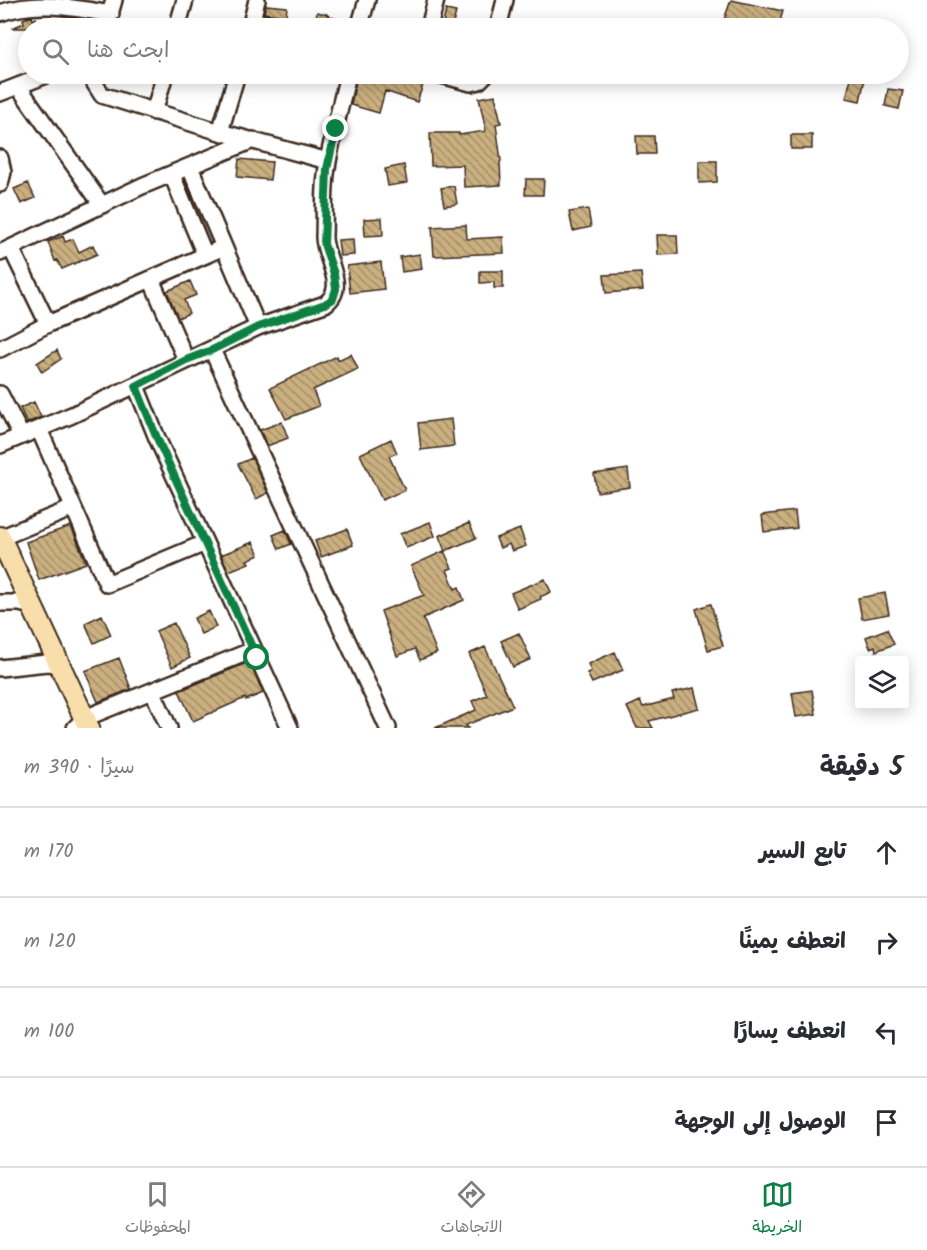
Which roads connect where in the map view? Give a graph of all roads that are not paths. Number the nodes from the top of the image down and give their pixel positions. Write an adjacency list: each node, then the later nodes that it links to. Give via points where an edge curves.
1 (185, 0): 8 (street)
2 (257, 0): 9 (street)
3 (367, 0): 10 (street)
4 (436, 0): 11 (street)
5 (505, 0): 12 (street)
6 (0, 13): 7 (street, via 33,4)
7 (110, 14)
8 (180, 18)
9 (252, 18)
10 (362, 18)
11 (432, 18)
12 (500, 18)
13 (23, 84): 18 (street)
14 (95, 84): 20 (street, via 102,95)
15 (162, 84): 20 (street)
16 (234, 84): 21 (street)
17 (346, 84): 24 (street)
18 (18, 86): 19 (street); 28 (street)
19 (0, 93)
20 (154, 112): 21 (street)
21 (220, 132): 22 (street)
22 (253, 140): 24 (street); 25 (street)
23 (0, 158): 27 (street)
24 (328, 161): 34 (street, via 324,244 334,274 333,299)
25 (190, 167): 26 (street); 29 (street)
26 (172, 175): 28 (street); 31 (street)
27 (0, 184)
28 (102, 205): 30 (street)
29 (224, 247): 31 (street); 34 (street)
30 (5, 251): 33 (street)
31 (205, 255): 32 (street)
32 (151, 279): 33 (street); 37 (street)
33 (48, 324): 35 (street)
34 (258, 327): 36 (street)
35 (0, 349)
36 (212, 350): 37 (street); 55 (street)
37 (186, 360): 38 (street)
38 (136, 386): 40 (street); 45 (street)
39 (0, 394): 41 (street)
40 (39, 429): 41 (street); 43 (street)
41 (21, 435): 42 (street)
42 (0, 445)
43 (73, 508): 44 (street); 45 (street, via 106,584)
44 (0, 537): 47 (main road)
45 (205, 543): 48 (street)
46 (0, 561): 47 (main road)
47 (17, 604): 49 (main road)
48 (254, 650): 51 (street); 54 (street)
49 (53, 664): 50 (street); 52 (main road)
50 (0, 668)
51 (153, 692): 52 (street); 53 (street)
52 (81, 726)
53 (170, 728)
54 (290, 728)
55 (388, 728)

